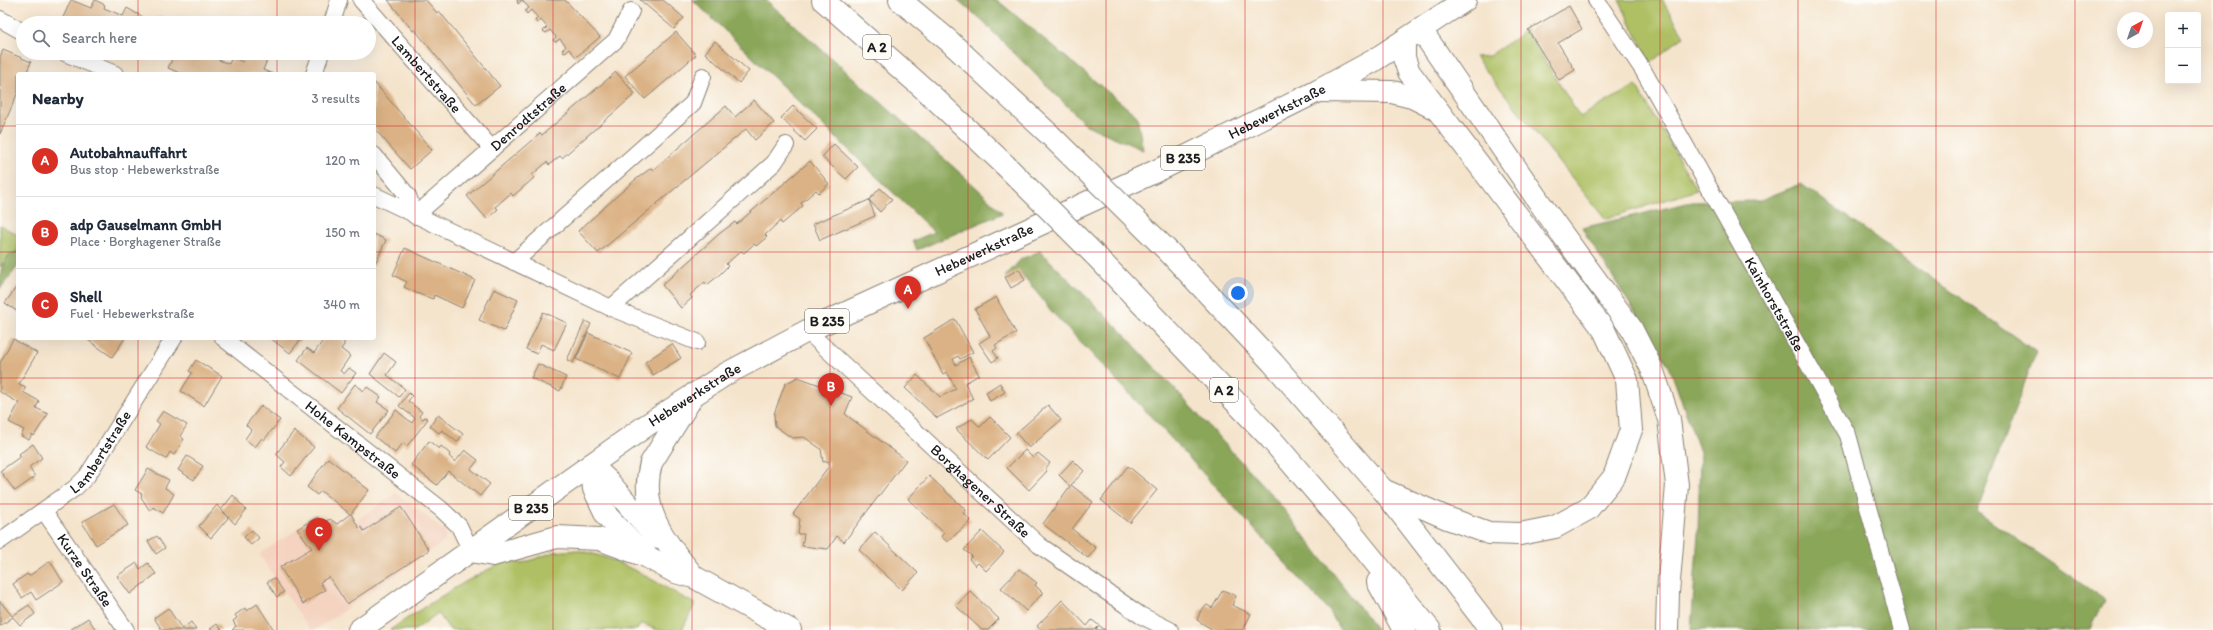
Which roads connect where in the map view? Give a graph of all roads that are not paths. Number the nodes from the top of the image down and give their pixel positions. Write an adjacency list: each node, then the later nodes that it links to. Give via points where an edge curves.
1 (340, 0): 8 (street)
2 (361, 0): 9 (street, Lambertstraße)
3 (823, 0): 36 (main road, A 2, bridge, via 931,95 1094,254 1271,440)
4 (900, 0): 34 (main road, bridge, via 949,41 1050,135 1169,252 1273,363)
5 (1465, 0): 13 (main road, Hebewerkstraße / B 235)
6 (1596, 0): 50 (street, Kainhorststraße, via 1642,70 1848,435)
7 (631, 11): 22 (street, Denrodtstraße, via 616,40)
8 (334, 16)
9 (375, 16)
10 (376, 17): 22 (street, Lambertstraße)
11 (0, 19): 12 (street)
12 (16, 28)
13 (1412, 35): 19 (main road, Hebewerkstraße / B 235); 20 (main road, via 1404,58 1409,72); 49 (main road, via 1631,328 1652,369 1669,419 1677,485)
14 (82, 60): 16 (street)
15 (319, 60): 17 (street)
16 (110, 72)
17 (315, 72)
18 (703, 76): 26 (street, via 693,103)
19 (1318, 91): 20 (main road, via 1392,92 1412,97); 28 (main road, Hebewerkstraße / B 235, via 1167,166)
20 (1437, 109): 34 (main road, via 1604,330 1627,380 1631,430 1614,477 1588,509 1555,527 1520,534 1489,533)
21 (786, 145): 27 (street, via 774,163)
22 (492, 149): 25 (street, Denrodtstraße)
23 (376, 157): 25 (street, via 408,196)
24 (376, 196): 25 (street)
25 (416, 216): 26 (street)
26 (514, 262): 27 (street)
27 (611, 308): 31 (street)
28 (807, 331): 32 (main road, Hebewerkstraße / B 235); 45 (street, Borghagener Straße, via 1039,545 1140,615)
29 (173, 340): 35 (street, Lambertstraße, via 87,476)
30 (226, 340): 38 (street, Hohe Kampstraße, via 442,509 459,526)
31 (697, 342)
32 (694, 394): 33 (main road, Hebewerkstraße / B 235); 40 (main road, via 668,433 651,463 648,475 647,494 652,516)
33 (591, 465): 38 (main road, Hebewerkstraße / B 235); 39 (main road, via 594,489 607,516); 40 (main road, via 606,478 650,532)
34 (1383, 490): 48 (main road)
35 (44, 511): 37 (street, Lambertstraße); 42 (street, Kurze Straße)
36 (1349, 530): 46 (main road); 47 (main road, A 2)
37 (0, 541)
38 (471, 551): 39 (main road, via 493,555 558,537 599,539); 43 (main road, Hebewerkstraße / B 235)
39 (644, 555): 41 (main road, via 675,572)
40 (680, 560): 41 (main road)
41 (694, 577): 44 (main road)
42 (126, 630)
43 (359, 630)
44 (790, 630)
45 (1170, 630)
46 (1404, 630)
47 (1430, 630)
48 (1491, 630)
49 (1667, 630)
50 (1902, 630)

